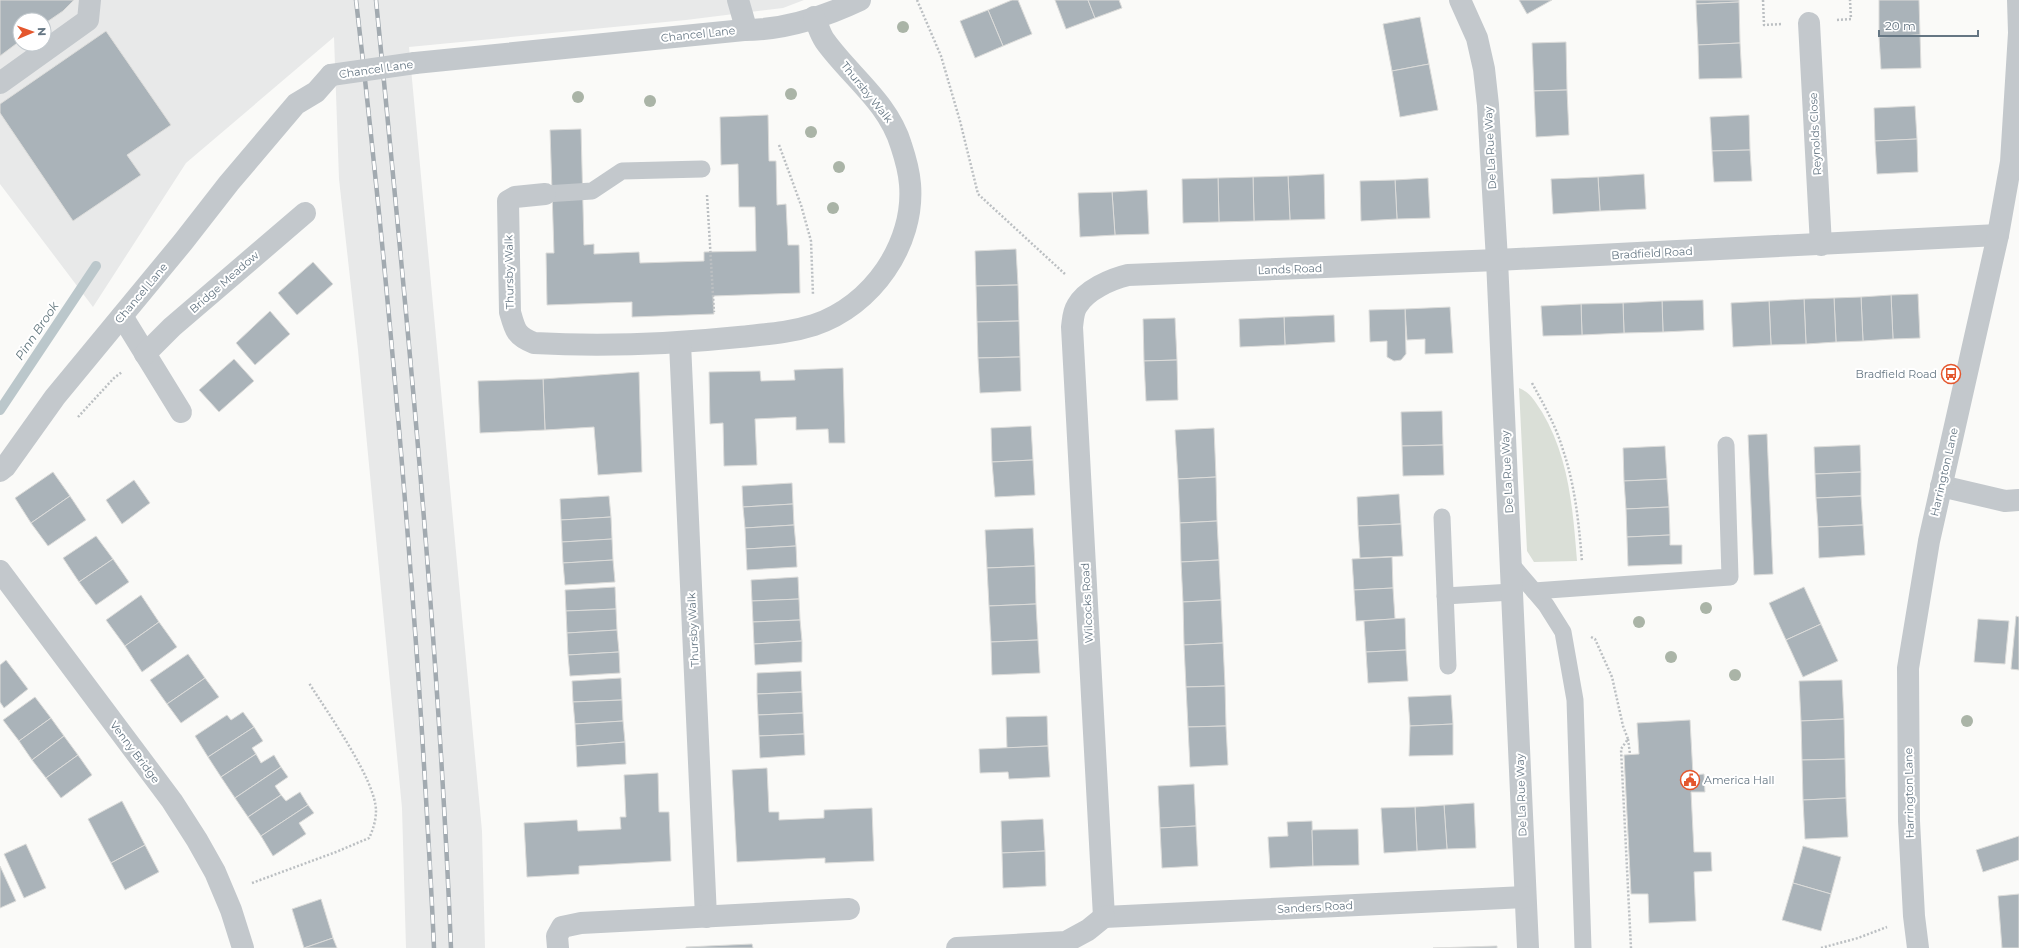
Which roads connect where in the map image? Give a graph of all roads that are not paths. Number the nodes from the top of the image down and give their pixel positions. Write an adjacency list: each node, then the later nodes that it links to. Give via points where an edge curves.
1 (90, 0): 9 (street, via 88,20)
2 (738, 0): 8 (street)
3 (860, 0): 6 (street, Chancel Lane)
4 (1460, 0): 15 (street, De La Rue Way, via 1477,38 1484,69)
5 (2018, 0): 13 (street, Harrington Lane, via 2019,33 2011,162)
6 (814, 17): 8 (street, Chancel Lane, via 786,26); 18 (street, Thursby Walk, via 824,40 882,108 894,126 910,184 902,238 892,261 876,283 844,310 815,324 777,334)
7 (1809, 23): 14 (street, Reynolds Close)
8 (744, 30): 17 (street, Chancel Lane, bridge, via 415,63 331,75 316,92 296,104)
9 (0, 83)
10 (702, 169): 11 (lane, via 622,171 592,191)
11 (545, 194): 18 (street, Thursby Walk, via 515,197 508,201 510,312 514,329 522,338 534,343 557,344)
12 (305, 213): 19 (street, Bridge Meadow, via 172,327)
13 (1998, 235): 14 (street, Bradfield Road); 23 (street, Harrington Lane)
14 (1821, 245): 15 (street, Bradfield Road)
15 (1497, 260): 16 (street, Lands Road, via 1128,275 1116,278); 26 (street, De La Rue Way)
16 (1088, 294): 35 (street, Wilcocks Road, via 1074,312 1072,335)
17 (122, 316): 19 (street); 22 (street, Chancel Lane, via 55,397)
18 (680, 343): 34 (street, Thursby Walk)
19 (145, 354): 20 (street)
20 (181, 412)
21 (1726, 445): 28 (lane, via 1730,577)
22 (0, 471)
23 (1941, 486): 24 (street, via 2006,501); 41 (street, Harrington Lane, via 1908,668 1908,821)
24 (2019, 500)
25 (1442, 517): 30 (lane)
26 (1512, 564): 28 (lane); 29 (street, De La Rue Way)
27 (0, 571): 36 (street, Venny Bridge, via 172,801 197,840 223,890)
28 (1534, 591): 40 (lane, via 1563,632 1575,700)
29 (1512, 592): 30 (lane); 32 (street, De La Rue Way)
30 (1445, 596): 31 (lane)
31 (1448, 666)
32 (1525, 897): 35 (street, Sanders Road); 39 (street, De La Rue Way)
33 (850, 909): 34 (street)
34 (706, 917): 37 (street, via 570,924 562,927 557,936)
35 (1104, 917): 38 (street, via 1088,930 1066,942)
36 (243, 948)
37 (558, 948)
38 (957, 948)
39 (1528, 948)
40 (1583, 948)
41 (1918, 948)

